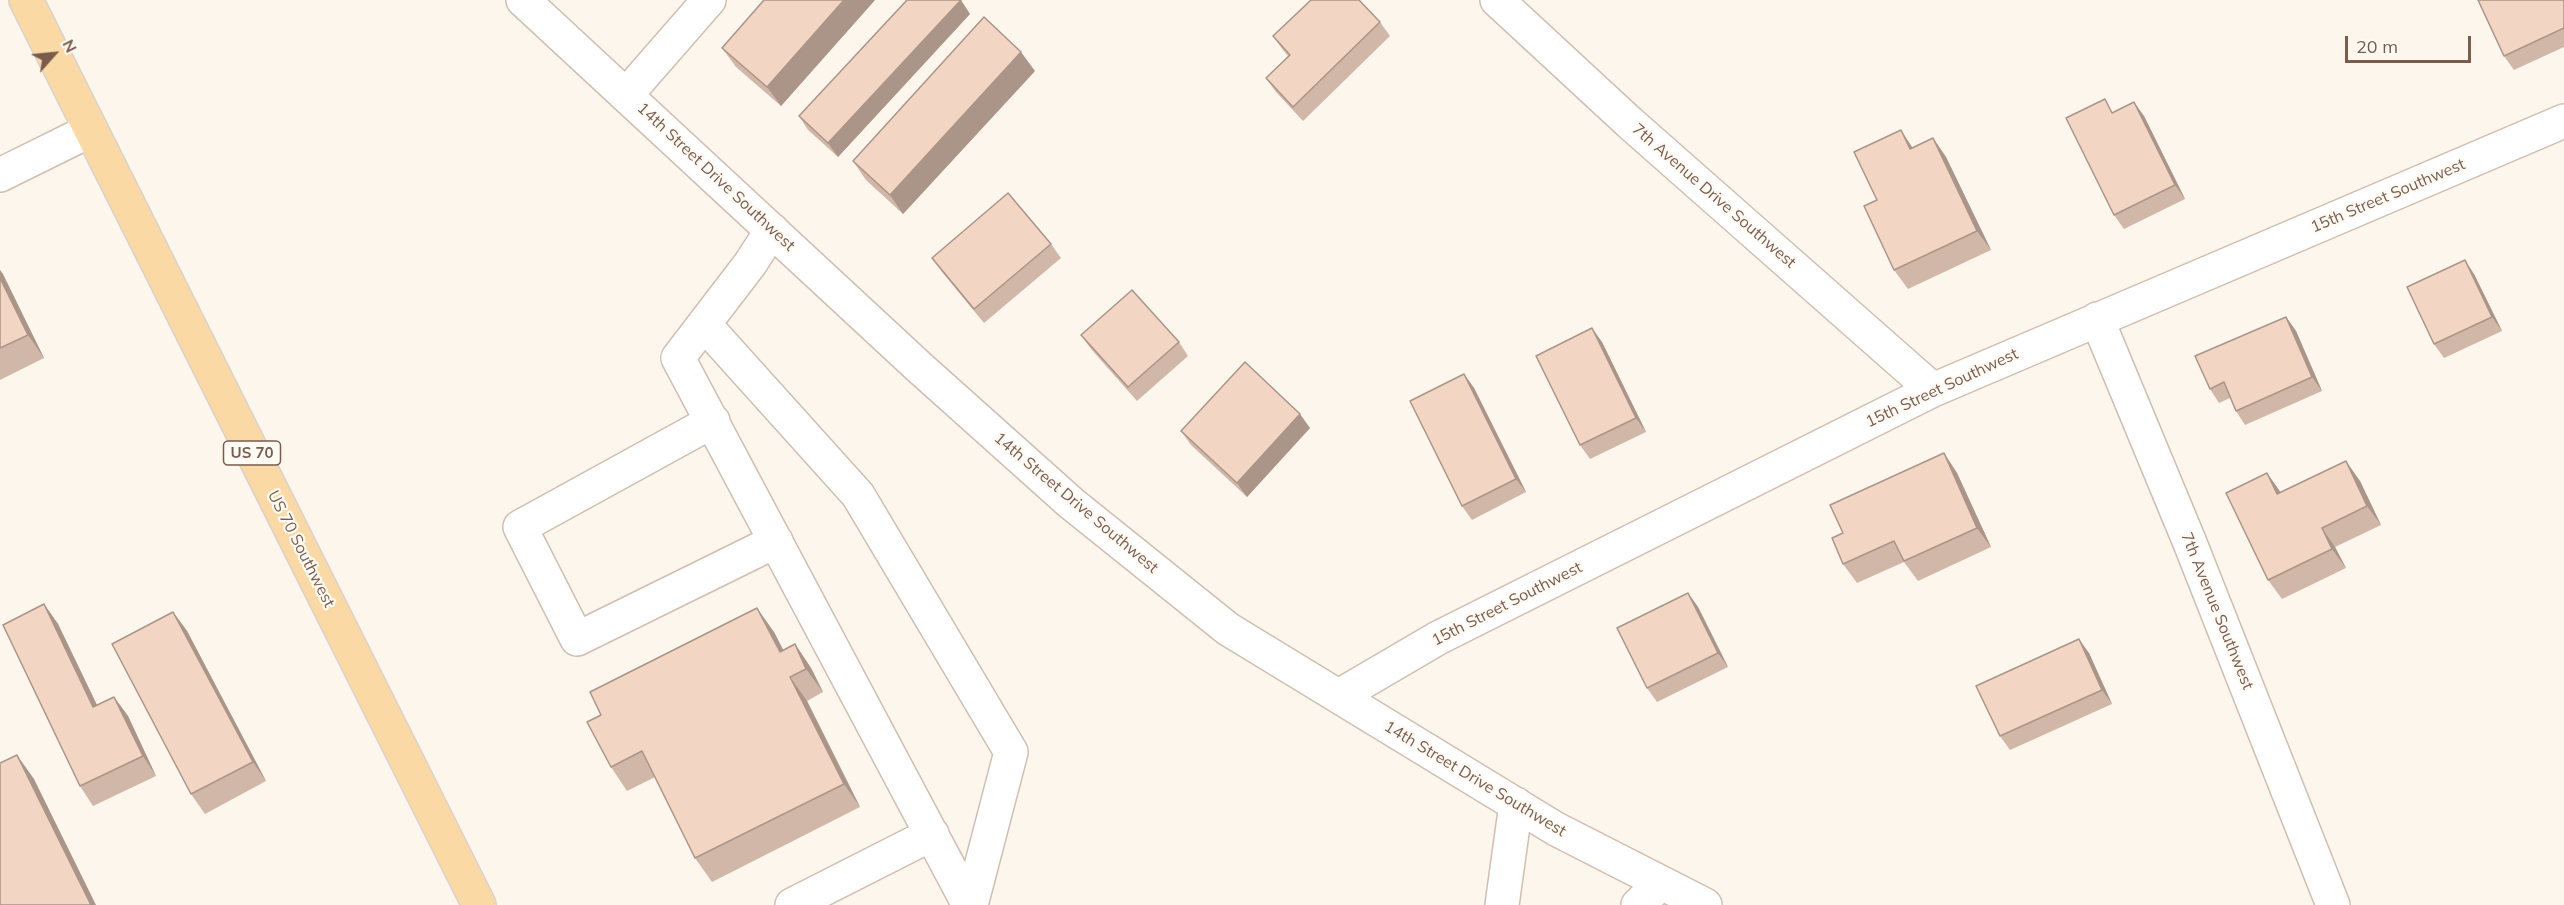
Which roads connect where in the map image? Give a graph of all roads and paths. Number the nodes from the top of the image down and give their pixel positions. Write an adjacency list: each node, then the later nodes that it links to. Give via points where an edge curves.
1 (26, 0): 7 (main road, US 70 Southwest / US 70)
2 (523, 0): 5 (street, 14th Street Drive Southwest)
3 (709, 0): 5 (street)
4 (1497, 0): 12 (street, 7th Avenue Drive Southwest, via 1630,123)
5 (627, 94): 9 (street, 14th Street Drive Southwest)
6 (2564, 121): 10 (street, 15th Street Southwest)
7 (91, 130): 8 (street); 19 (main road, US 70 Southwest / US 70)
8 (0, 175)
9 (772, 230): 11 (street); 15 (street, 14th Street Drive Southwest, via 1071,503 1228,628)
10 (2097, 319): 12 (street, 15th Street Southwest); 24 (street, 7th Avenue Southwest)
11 (704, 324): 13 (street, via 678,358); 21 (street, via 858,495 1011,752)
12 (1933, 390): 15 (street, 15th Street Southwest, via 1438,638)
13 (713, 421): 14 (street); 14 (street, via 520,527 577,639)
14 (776, 541): 17 (street)
15 (1339, 696): 16 (street, 14th Street Drive Southwest)
16 (1516, 804): 18 (street, 14th Street Drive Southwest); 22 (street)
17 (932, 834): 20 (street); 21 (street)
18 (1650, 894): 23 (street, 14th Street Drive Southwest)
19 (479, 905)
20 (792, 905)
21 (970, 905)
22 (1502, 905)
23 (1705, 905)
24 (2333, 905)

